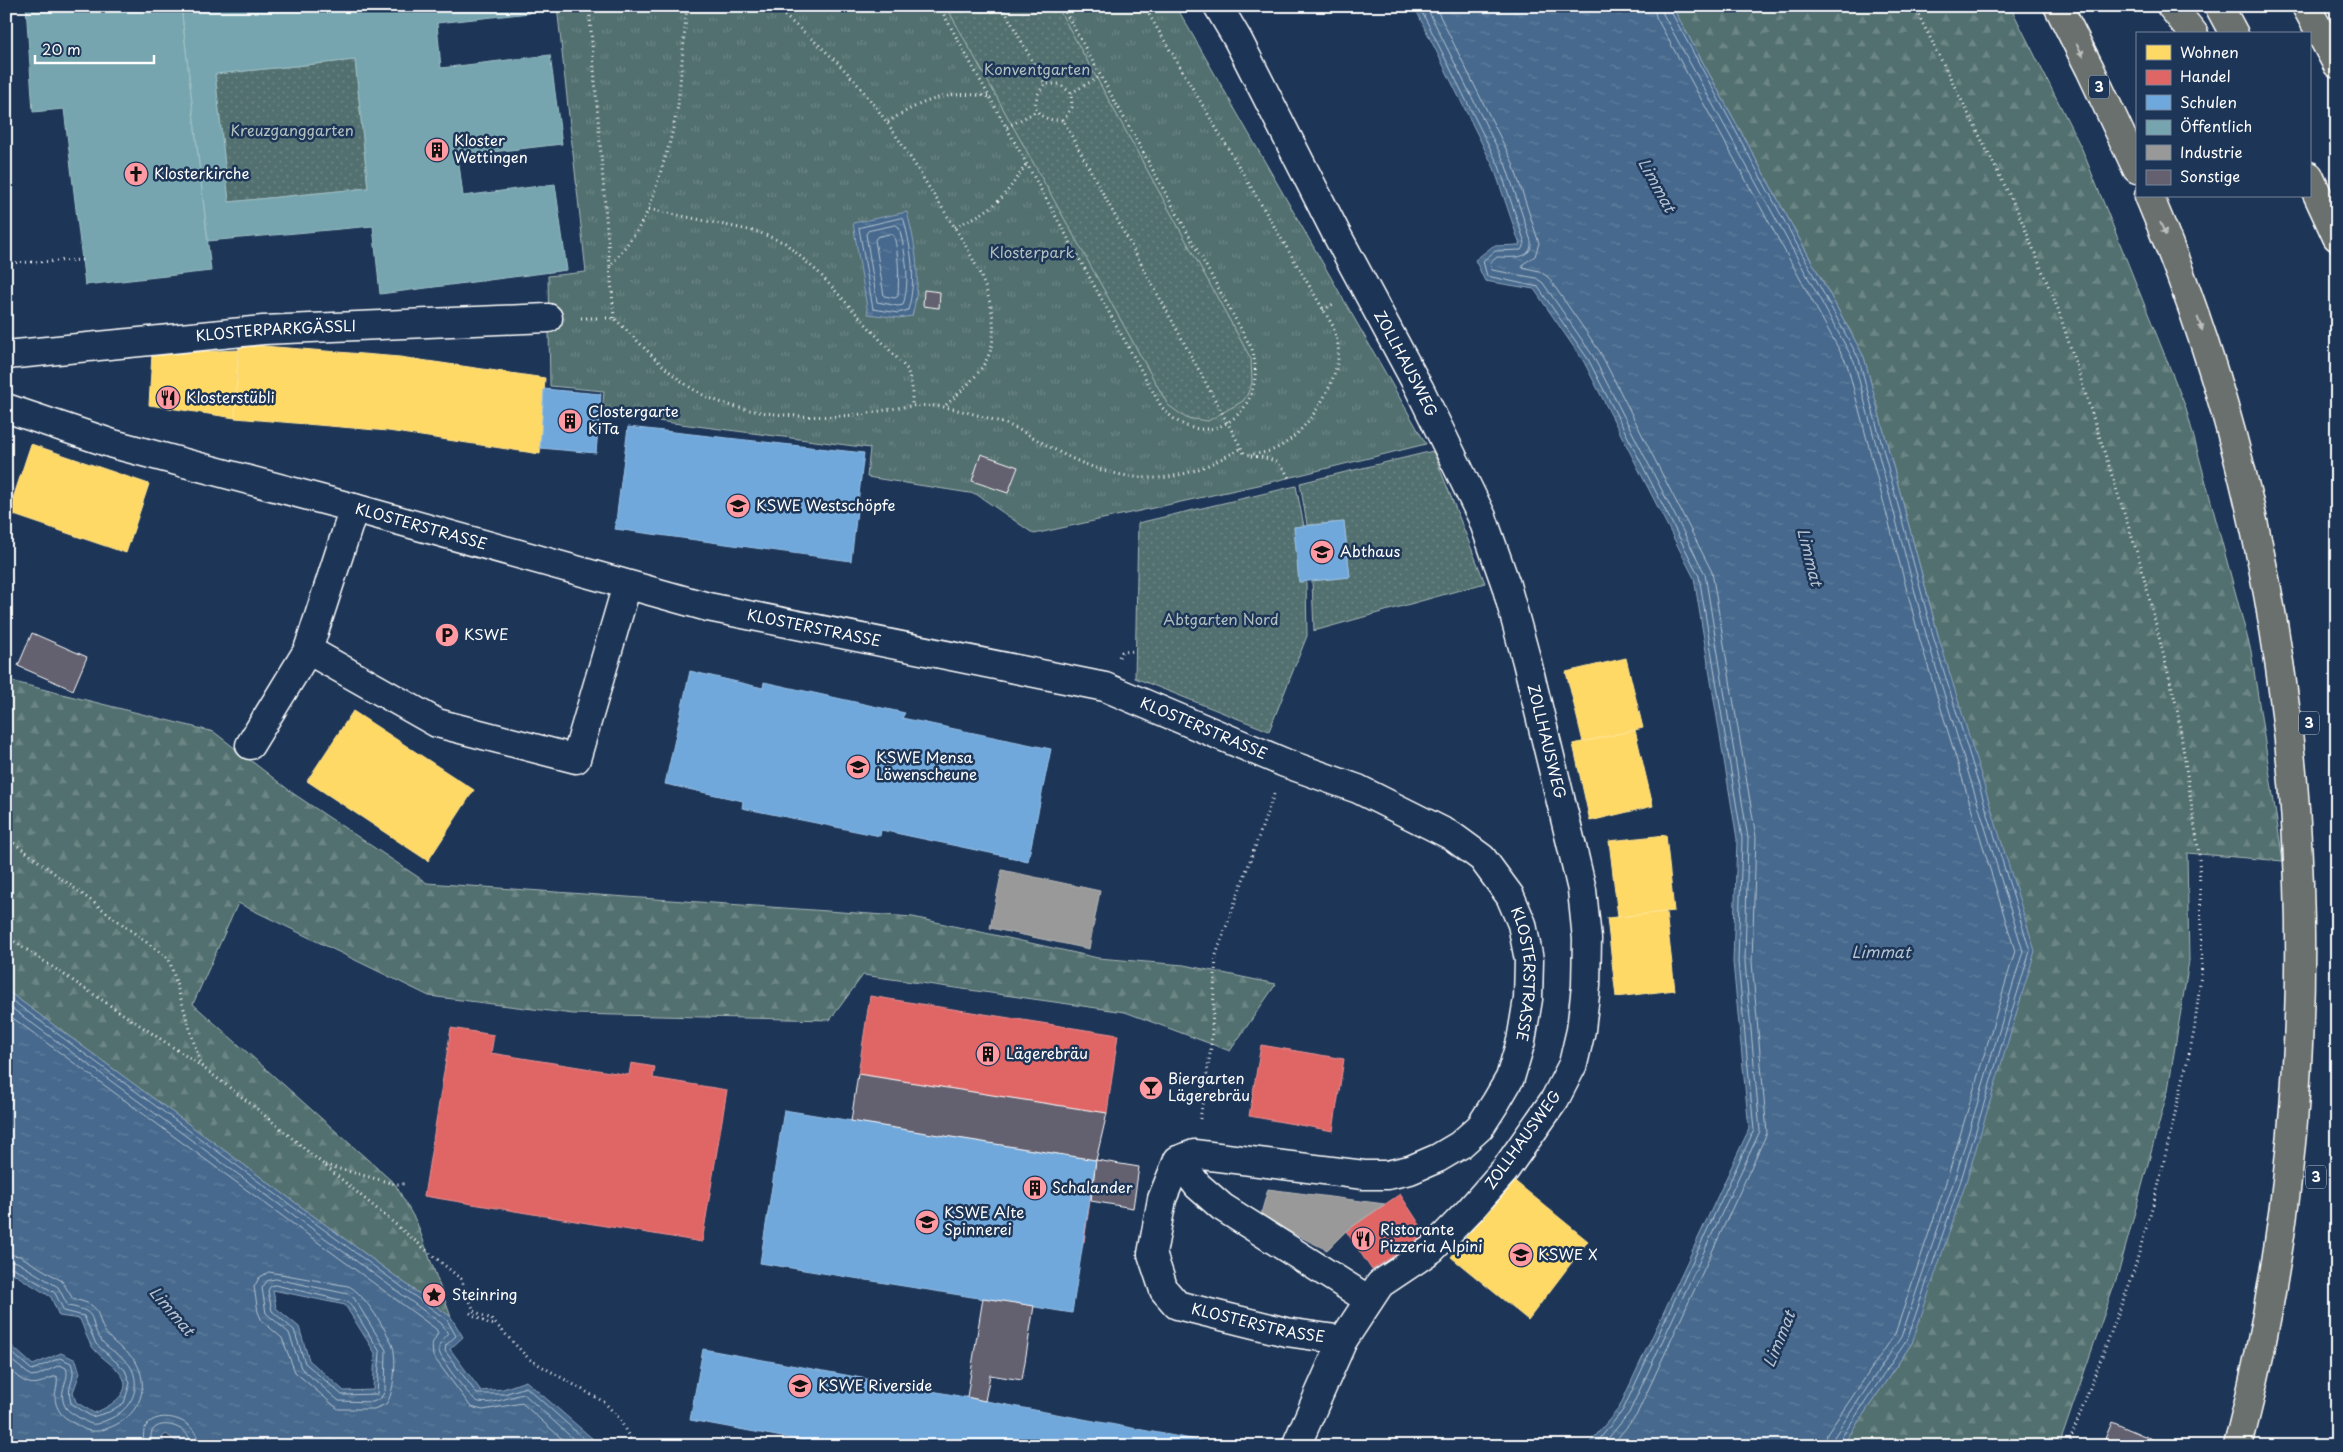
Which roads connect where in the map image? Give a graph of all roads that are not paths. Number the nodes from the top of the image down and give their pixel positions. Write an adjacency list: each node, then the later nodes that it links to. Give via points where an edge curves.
1 (1218, 6): 23 (street, ZOLLHAUSWEG, via 1419,388 1482,517 1506,585 1527,662 1582,890 1587,939 1586,986 1575,1055 1564,1081 1524,1145 1476,1203 1432,1249 1380,1284)
2 (2058, 6): 9 (main road, 3, one-way to 9)
3 (2171, 6): 6 (main road)
4 (2218, 6): 7 (main road)
5 (2306, 6): 8 (main road)
6 (2192, 32)
7 (2233, 32)
8 (2337, 64)
9 (2136, 167)
10 (2310, 178): 12 (main road)
11 (2149, 198): 20 (main road, 3, one-way to 20, via 2177,262 2235,420 2273,553 2300,668)
12 (2337, 237)
13 (548, 318): 14 (street, KLOSTERPARKGÄSSLI, via 263,330)
14 (6, 355)
15 (6, 408): 16 (street, KLOSTERSTRASSE, via 113,444)
16 (354, 508): 17 (street, KLOSTERSTRASSE); 18 (street)
17 (627, 586): 18 (street, via 576,759 437,723); 21 (street, KLOSTERSTRASSE, via 708,607 1105,687 1367,794 1452,836 1482,858 1510,896 1522,924 1529,960 1528,999 1521,1041 1510,1078 1480,1127 1438,1158 1388,1175)
18 (308, 650): 19 (street)
19 (250, 745)
20 (2314, 753)
21 (1186, 1157): 23 (street, via 1198,1186 1222,1207); 24 (street, KLOSTERSTRASSE, via 1162,1199 1152,1254 1164,1290 1177,1305 1286,1332)
22 (2302, 1245): 26 (main road, via 2284,1321)
23 (1370, 1300): 24 (street, ZOLLHAUSWEG)
24 (1343, 1340): 25 (street, ZOLLHAUSWEG)
25 (1296, 1446)
26 (2238, 1446)

